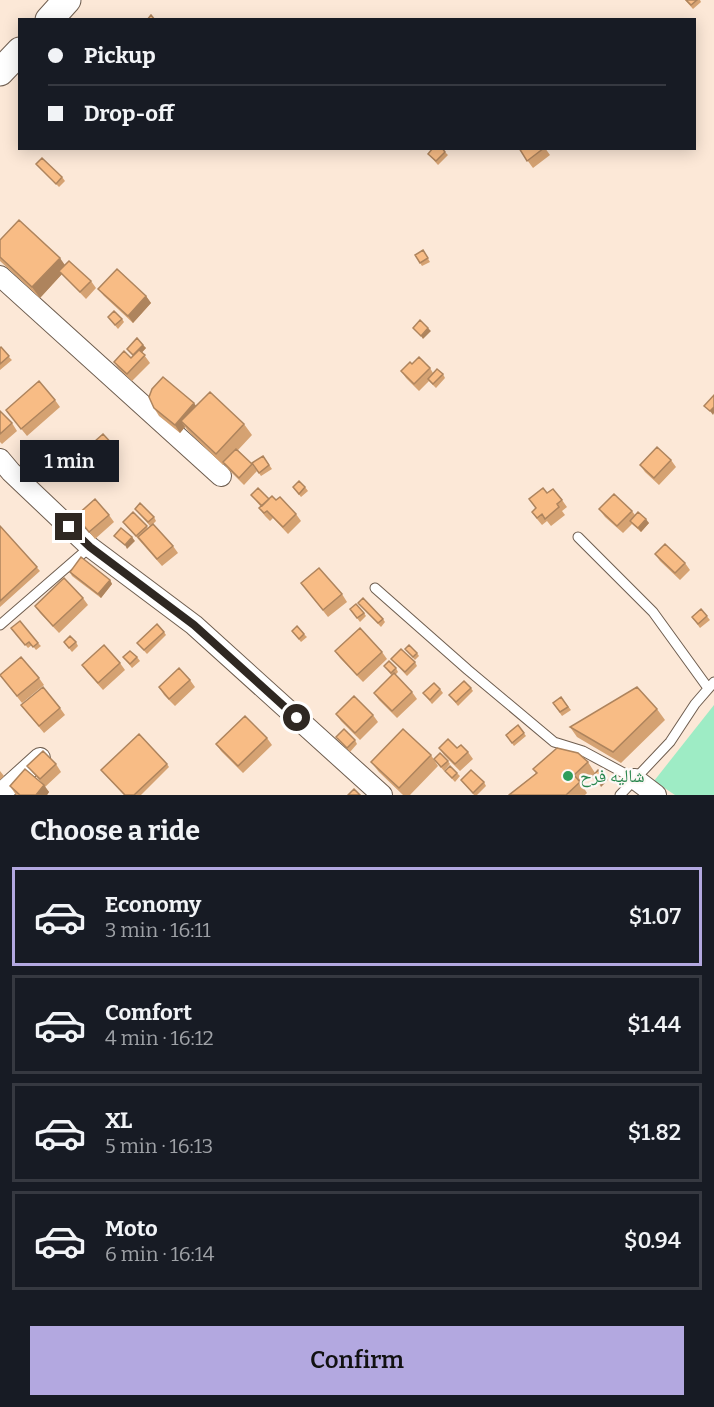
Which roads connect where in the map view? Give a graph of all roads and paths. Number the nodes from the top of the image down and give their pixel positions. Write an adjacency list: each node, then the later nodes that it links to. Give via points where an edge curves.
1 (67, 0): 2 (main road)
2 (51, 18)
3 (18, 53): 4 (main road)
4 (0, 72)
5 (0, 276): 7 (street)
6 (0, 459): 9 (street)
7 (221, 476)
8 (578, 537): 12 (lane, via 653,612)
9 (90, 547): 11 (lane); 16 (street, via 194,625)
10 (375, 588): 14 (lane, via 554,742 583,751)
11 (0, 625)
12 (711, 685): 14 (lane, via 670,742)
13 (40, 758): 15 (street)
14 (635, 780): 17 (lane); 18 (street)
15 (0, 794)
16 (382, 795)
17 (620, 795)
18 (656, 795)

